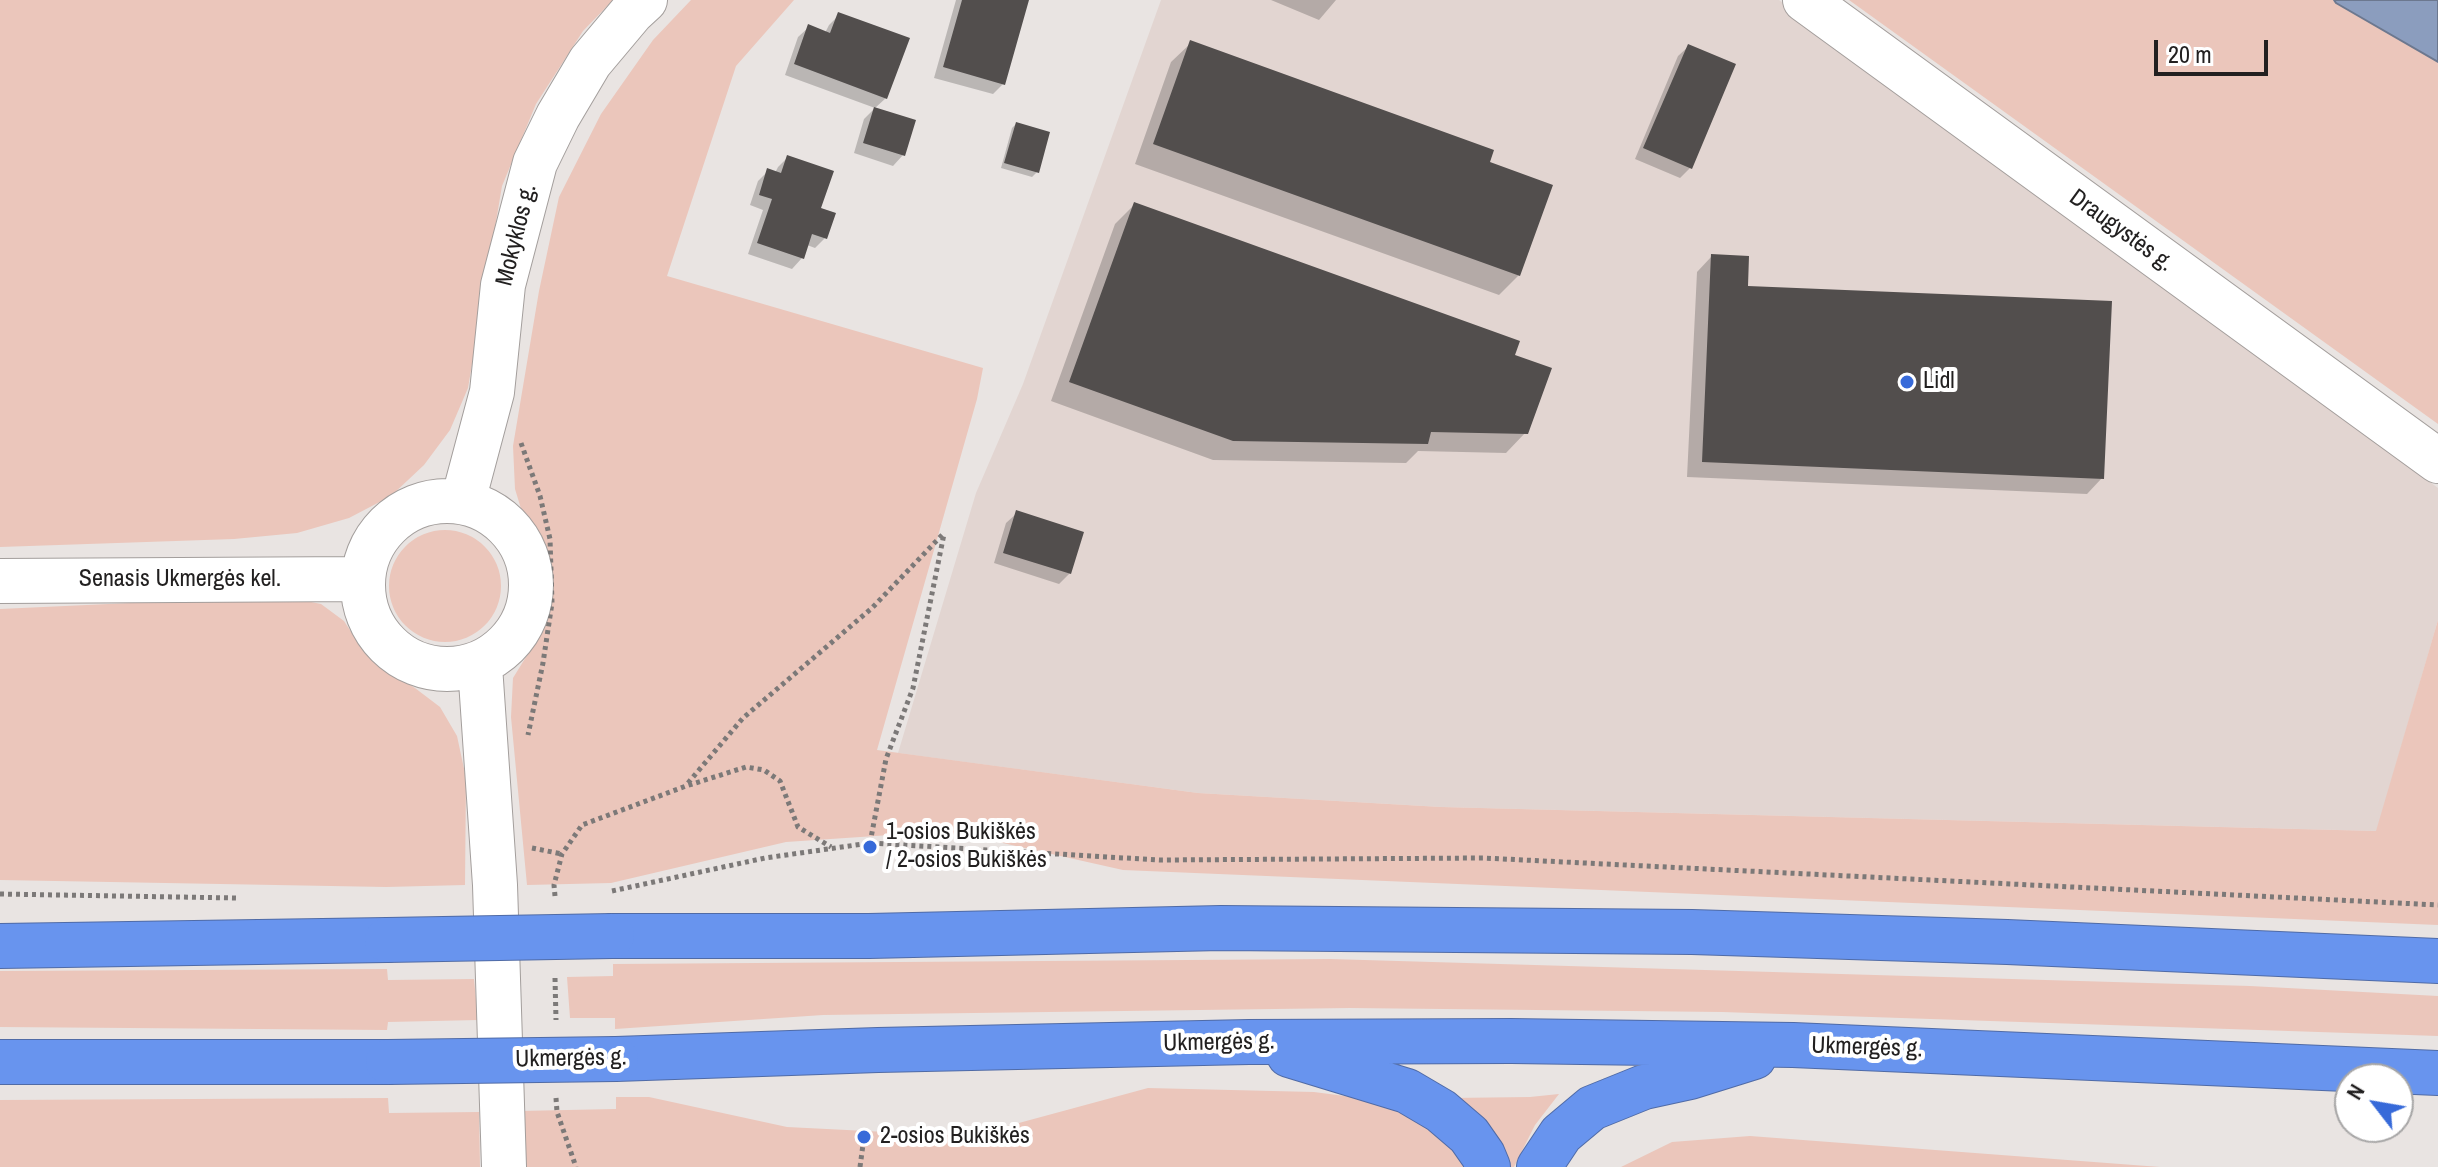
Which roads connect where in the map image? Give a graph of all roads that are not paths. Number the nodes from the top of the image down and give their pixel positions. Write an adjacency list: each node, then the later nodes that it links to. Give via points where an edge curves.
1 (645, 0): 4 (main road, Mokyklos g., via 590,62 535,163 503,285 492,392)
2 (1805, 0): 3 (main road, Draugystės g.)
3 (2438, 461)
4 (463, 501): 5 (main road, via 434,501 385,527); 7 (main road, via 486,508 505,522 529,564 530,588 514,635)
5 (361, 579): 6 (main road, Senasis Ukmergės kel.); 7 (main road, via 365,611 399,655 421,667 450,671)
6 (0, 581)
7 (480, 666): 14 (main road, via 495,885)
8 (0, 946): 9 (highway, bridge, via 1221,928 1692,932)
9 (2438, 961)
10 (1249, 1042): 11 (highway, Ukmergės g.); 12 (highway, Ukmergės g., bridge, via 616,1059); 15 (highway, via 1407,1091 1469,1135)
11 (1793, 1045): 13 (highway, Ukmergės g.); 16 (highway, via 1644,1087 1592,1108 1561,1134)
12 (0, 1062)
13 (2438, 1073)
14 (504, 1167)
15 (1488, 1167)
16 (1539, 1167)

